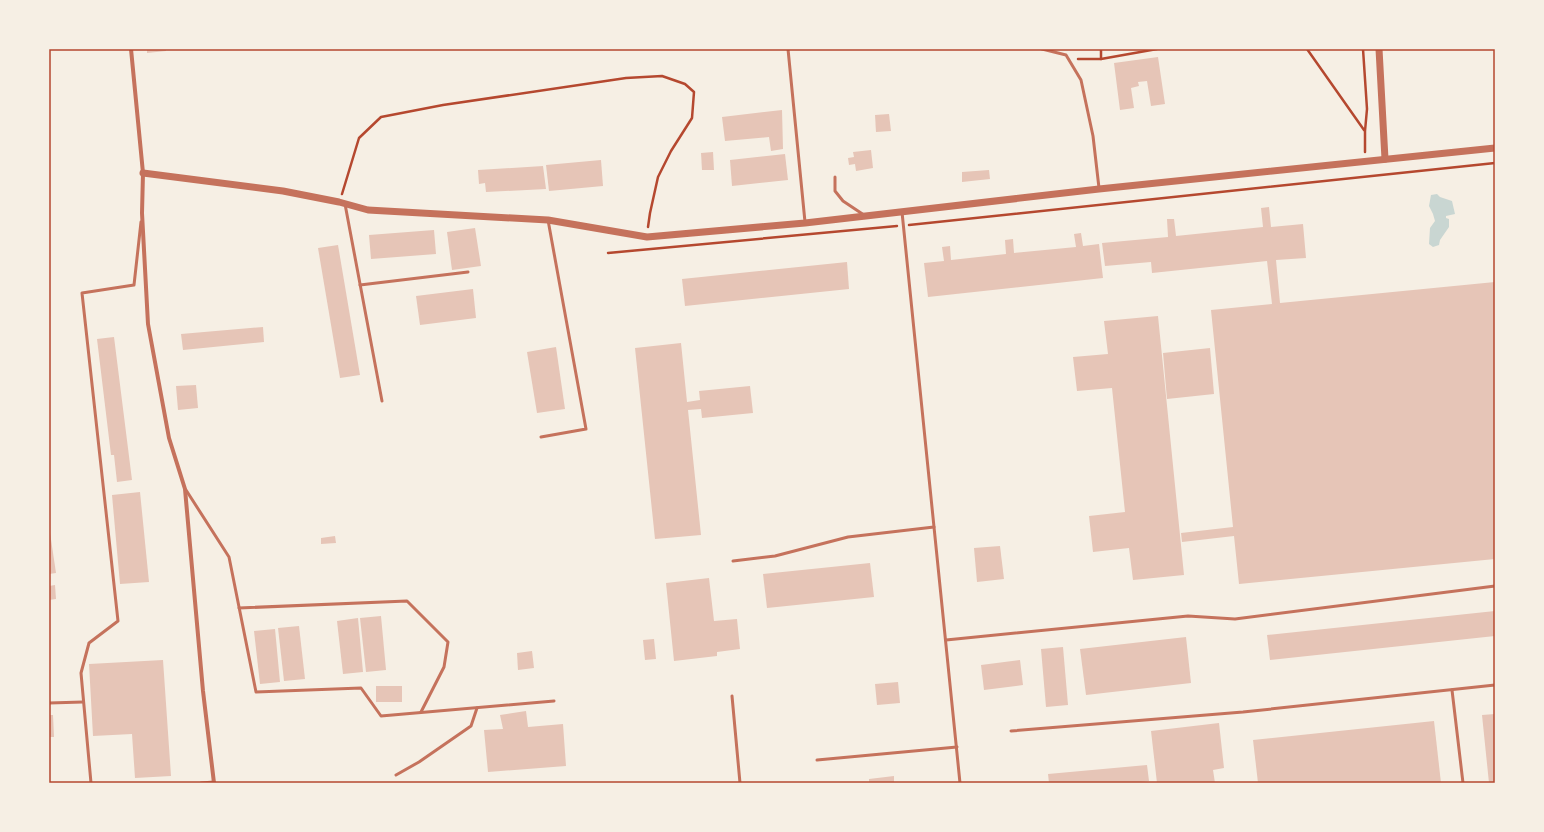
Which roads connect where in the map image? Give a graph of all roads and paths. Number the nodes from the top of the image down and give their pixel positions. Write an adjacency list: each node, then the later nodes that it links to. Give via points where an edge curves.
1 (131, 49): 16 (street)
2 (788, 49): 24 (lane)
3 (1042, 49): 18 (lane, via 1066,55 1081,80 1093,136)
4 (1101, 49): 10 (path)
5 (1157, 49): 10 (path)
6 (1307, 49): 11 (path)
7 (1363, 49): 11 (path, via 1367,109)
8 (1379, 49): 13 (street)
9 (1078, 59): 10 (path)
10 (1101, 59)
11 (1365, 131): 14 (path)
12 (1495, 148): 13 (street)
13 (1385, 159): 14 (street)
14 (1365, 161): 18 (street)
15 (1495, 163): 25 (path)
16 (143, 173): 19 (street, via 283,191); 21 (street)
17 (835, 177): 22 (lane, via 835,191 843,201)
18 (1099, 188): 20 (street)
19 (342, 203): 23 (street, via 368,210 396,213); 26 (path, via 359,138 381,117 443,104 564,86 662,76 685,84 694,92 692,118 658,177 650,212); 29 (lane)
20 (902, 212): 22 (street); 25 (lane)
21 (142, 213): 32 (street, via 148,324 169,438); 42 (lane, via 134,285 82,293 118,621 89,643 81,673)
22 (867, 216): 24 (street)
23 (548, 220): 26 (street); 31 (lane, via 586,429)
24 (806, 223): 26 (street)
25 (903, 225): 27 (path); 33 (lane)
26 (648, 237)
27 (608, 253)
28 (468, 272): 29 (lane)
29 (360, 285): 30 (lane)
30 (382, 401)
31 (541, 437)
32 (185, 488): 36 (lane, via 229,557); 52 (street)
33 (934, 527): 34 (lane, via 848,537 775,556); 37 (lane)
34 (733, 561)
35 (1495, 586): 37 (lane, via 1235,620 1188,616)
36 (239, 608): 45 (lane, via 256,692 361,688 381,716); 45 (lane, via 407,601 448,642 444,667)
37 (946, 640): 47 (lane)
38 (1495, 685): 39 (lane)
39 (1452, 690): 46 (lane, via 1243,712); 55 (lane)
40 (732, 696): 53 (lane)
41 (554, 701): 44 (lane)
42 (84, 702): 43 (lane); 50 (lane)
43 (49, 703)
44 (477, 708): 45 (lane); 49 (lane, via 471,726)
45 (421, 712)
46 (1011, 731)
47 (957, 747): 48 (lane); 54 (lane)
48 (817, 760)
49 (396, 775)
50 (91, 783)
51 (201, 783): 52 (lane)
52 (214, 783)
53 (740, 783)
54 (960, 783)
55 (1463, 783)

